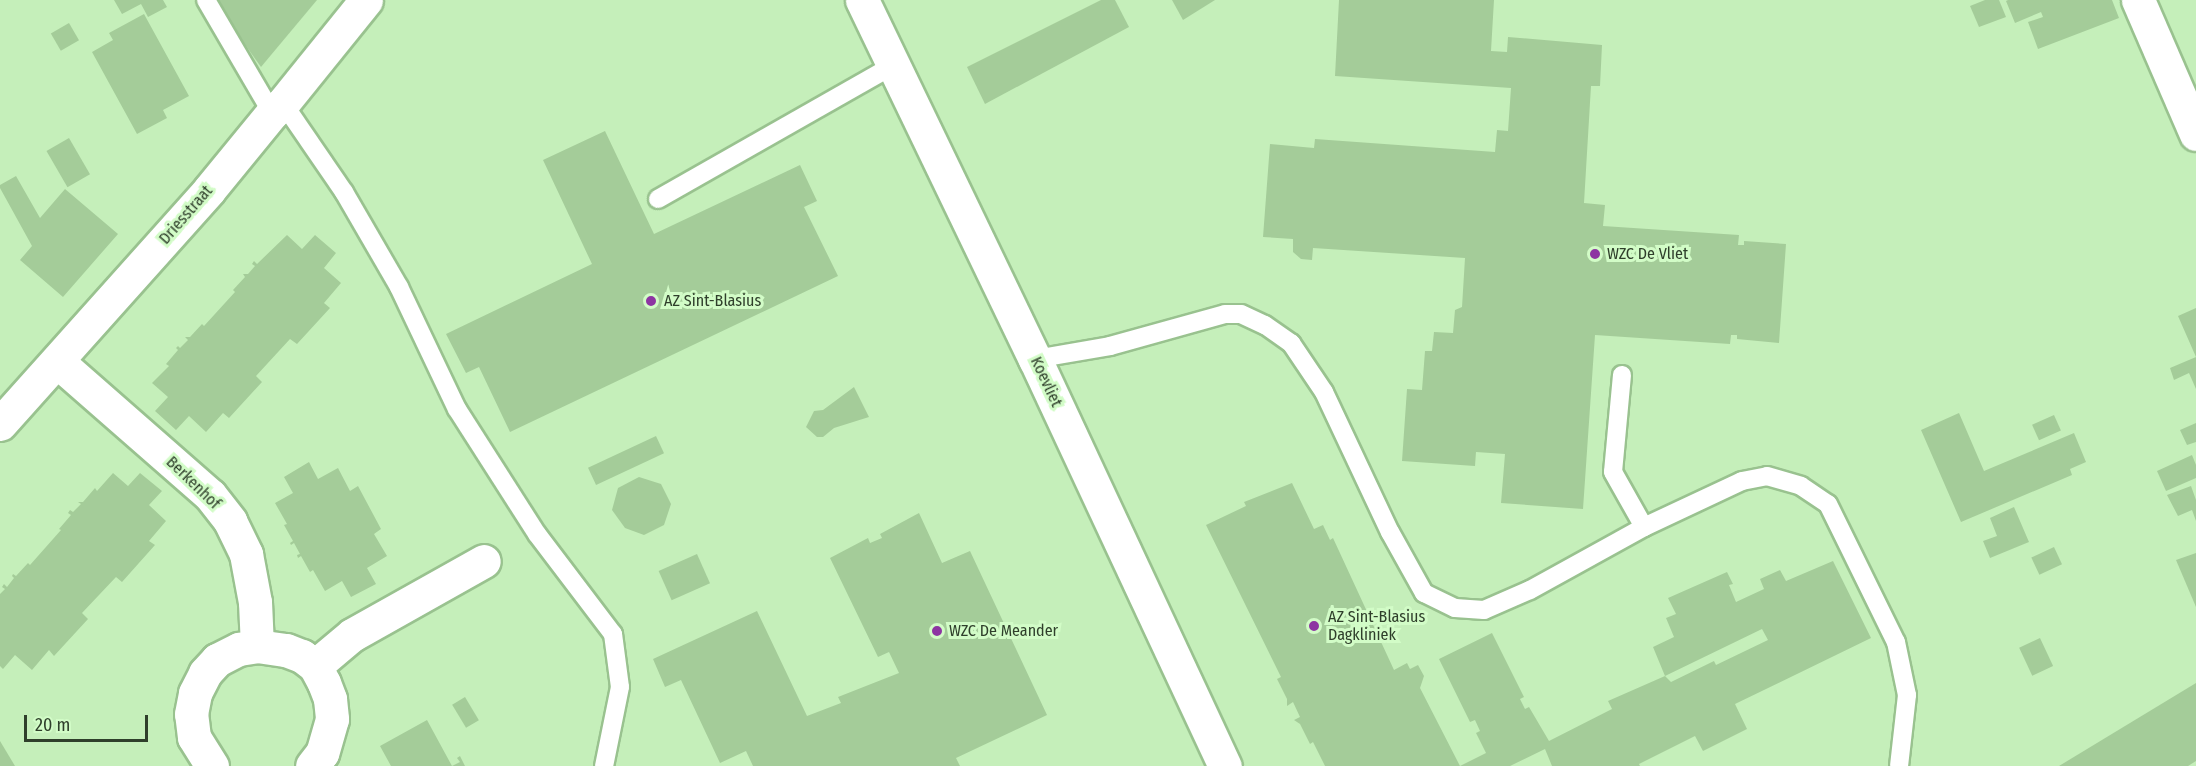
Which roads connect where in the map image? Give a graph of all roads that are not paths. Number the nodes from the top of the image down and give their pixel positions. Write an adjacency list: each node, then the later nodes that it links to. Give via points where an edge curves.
1 (206, 0): 6 (lane)
2 (366, 0): 6 (street, Driesstraat)
3 (862, 0): 5 (street, Koevliet)
4 (2138, 0): 7 (street)
5 (894, 65): 8 (lane); 9 (street, Koevliet)
6 (278, 108): 10 (street, Driesstraat); 19 (lane, via 344,192 399,287 457,409 537,534 613,634 620,687)
7 (2196, 134)
8 (658, 199)
9 (1035, 360): 13 (lane, via 1122,343 1225,314 1240,314 1265,326 1291,343 1324,392 1390,532 1424,593 1455,609 1484,610 1521,594); 20 (street, Koevliet)
10 (57, 362): 12 (street, Driesstraat); 15 (street, Berkenhof, via 210,495 230,521 246,554 255,602)
11 (1622, 375): 13 (lane, via 1613,472)
12 (0, 424)
13 (1644, 527): 21 (lane, via 1742,481 1767,476 1801,486 1828,504 1896,642 1907,695)
14 (484, 561): 16 (street, via 352,635)
15 (257, 646): 16 (street, via 286,650); 17 (street, via 239,649 217,660 195,693 191,714 194,737)
16 (315, 666): 18 (street, via 330,699 332,719 322,753)
17 (212, 766)
18 (312, 766)
19 (604, 766)
20 (1225, 766)
21 (1899, 766)

